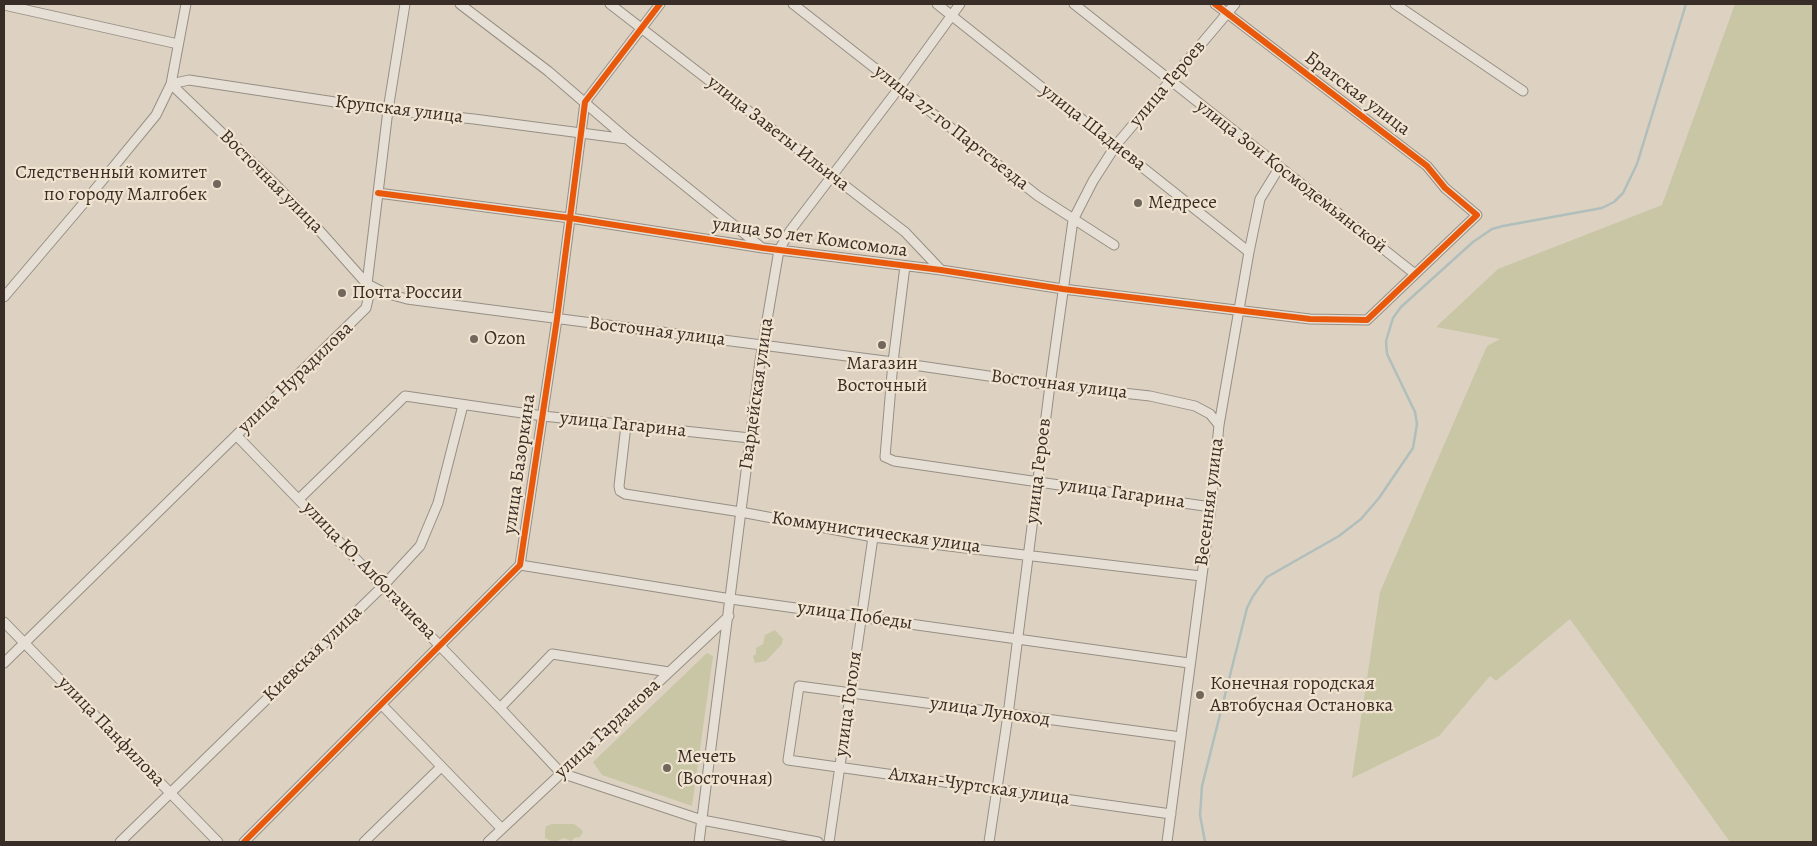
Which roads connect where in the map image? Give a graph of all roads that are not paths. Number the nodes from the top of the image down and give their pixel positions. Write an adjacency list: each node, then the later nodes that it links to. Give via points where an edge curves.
1 (186, 4): 17 (street)
2 (405, 4): 23 (street, улица Нурадилова)
3 (460, 4): 22 (street)
4 (610, 4): 16 (street, улица Заветы Ильича)
5 (660, 4): 16 (street, улица Базоркина)
6 (792, 4): 20 (street, улица 27-го Партсъезда)
7 (937, 4): 15 (street, улица Шадиева)
8 (960, 4): 15 (street, Гвардейская улица)
9 (1074, 4): 18 (street, улица Зои Космодемьянской)
10 (1215, 4): 14 (street, Братская улица)
11 (1236, 4): 14 (street, улица Героев)
12 (1395, 4): 21 (street)
13 (4, 6): 17 (street)
14 (1227, 14): 18 (street, улица Героев); 30 (street, Братская улица, via 1427,166 1445,188)
15 (951, 15): 20 (street, Гвардейская улица); 26 (street, улица Шадиева)
16 (641, 28): 22 (street, улица Базоркина); 28 (street, улица Заветы Ильича)
17 (178, 44): 19 (street)
18 (1170, 80): 26 (street, улица Героев); 27 (street, улица Зои Космодемьянской)
19 (171, 84): 23 (street, Крупская улица, via 188,80); 40 (street, Восточная улица, via 289,198); 43 (street, via 156,115 131,147)
20 (899, 88): 28 (street, Гвардейская улица); 32 (street, улица 27-го Партсъезда)
21 (1523, 91)
22 (585, 102): 24 (street, улица Базоркина); 25 (street)
23 (388, 110): 24 (street, Крупская улица); 29 (street, улица Нурадилова)
24 (581, 133): 25 (street, Крупская улица); 31 (street, улица Базоркина)
25 (627, 139): 34 (street)
26 (1116, 145): 32 (street, улица Героев); 36 (street, улица Шадиева)
27 (1279, 168): 36 (street, Весенняя улица, via 1260,199); 39 (street, улица Зои Космодемьянской)
28 (832, 176): 35 (street, Гвардейская улица, via 790,231); 38 (street, улица Заветы Ильича, via 905,232)
29 (378, 193): 31 (street, улица 50 лет Комсомола); 40 (street, улица Нурадилова)
30 (1477, 214): 39 (street, улица 50 лет Комсомола)
31 (570, 218): 34 (street, улица 50 лет Комсомола); 46 (street, улица Базоркина)
32 (1073, 220): 33 (street, улица 27-го Партсъезда); 41 (street, улица Героев)
33 (1114, 245)
34 (763, 248): 35 (street, улица 50 лет Комсомола)
35 (780, 250): 37 (street, улица 50 лет Комсомола); 47 (street, Гвардейская улица)
36 (1249, 252): 45 (street, Весенняя улица)
37 (905, 266): 38 (street, улица 50 лет Комсомола); 48 (street)
38 (941, 270): 41 (street, улица 50 лет Комсомола)
39 (1414, 274): 45 (street, улица 50 лет Комсомола, via 1366,320 1310,319)
40 (367, 284): 42 (street, Восточная улица); 44 (street, улица Нурадилова)
41 (1063, 289): 45 (street, улица 50 лет Комсомола); 49 (street, улица Героев)
42 (385, 293): 44 (street); 46 (street, Восточная улица, via 407,299)
43 (4, 297)
44 (368, 304): 54 (street, улица Нурадилова, via 364,312)
45 (1240, 310): 53 (street, Весенняя улица)
46 (557, 319): 47 (street, Восточная улица); 51 (street, улица Базоркина)
47 (763, 345): 48 (street, Восточная улица); 55 (street, Гвардейская улица)
48 (893, 362): 49 (street, Восточная улица); 56 (street, улица Гагарина, via 885,456 894,461)
49 (1050, 385): 53 (street, Восточная улица, via 1187,403 1210,414); 56 (street, улица Героев)
50 (463, 405): 51 (street, улица Гагарина); 57 (street, улица Гагарина, via 405,396); 64 (street, Киевская улица, via 438,503 420,546)
51 (542, 416): 52 (street, улица Гагарина); 62 (street, улица Базоркина)
52 (626, 425): 55 (street, улица Гагарина); 59 (street, Коммунистическая улица, via 620,491)
53 (1219, 425): 58 (street, Весенняя улица)
54 (237, 436): 57 (street, улица Ю. Албогачиева); 70 (street, улица Нурадилова)
55 (750, 438): 59 (street, Гвардейская улица)
56 (1038, 481): 58 (street, улица Гагарина); 61 (street, улица Героев)
57 (299, 499): 64 (street, улица Ю. Албогачиева)
58 (1211, 507): 63 (street, Весенняя улица)
59 (740, 512): 60 (street, Коммунистическая улица); 65 (street, Гвардейская улица)
60 (873, 536): 61 (street, Коммунистическая улица); 67 (street, улица Гоголя)
61 (1029, 555): 63 (street, Коммунистическая улица); 69 (street, улица Героев)
62 (520, 566): 65 (street, улица Победы); 71 (street)
63 (1201, 576): 73 (street, Весенняя улица)
64 (384, 586): 71 (street, улица Ю. Албогачиева); 85 (street, Киевская улица)
65 (731, 599): 66 (street, Гвардейская улица); 67 (street, улица Победы)
66 (728, 616): 74 (street, улица Гарданова); 87 (street, Гвардейская улица)
67 (861, 616): 69 (street, улица Победы); 75 (street, улица Гоголя)
68 (4, 622): 70 (street, улица Панфилова)
69 (1018, 638): 73 (street, улица Победы); 78 (street, улица Героев)
70 (24, 643): 72 (street, улица Нурадилова); 85 (street, улица Панфилова)
71 (441, 646): 76 (street); 77 (street, улица Ю. Албогачиева)
72 (4, 663)
73 (1189, 663): 79 (street, Весенняя улица)
74 (669, 672): 77 (street, via 552,654); 83 (street, улица Гарданова)
75 (850, 692): 78 (street, улица Луноход); 80 (street, улица Луноход, via 798,686); 82 (street, улица Гоголя)
76 (382, 705): 81 (street); 91 (street)
77 (500, 708): 83 (street, улица Ю. Албогачиева)
78 (1008, 715): 79 (street, улица Луноход); 84 (street, улица Героев)
79 (1181, 738): 86 (street, Весенняя улица)
80 (788, 760): 82 (street, Алхан-Чуртская улица)
81 (441, 766): 88 (street); 92 (street)
82 (840, 767): 84 (street, Алхан-Чуртская улица); 96 (street, улица Гоголя)
83 (561, 773): 87 (street); 88 (street, улица Гарданова)
84 (997, 789): 86 (street, Алхан-Чуртская улица); 97 (street, улица Героев)
85 (170, 793): 89 (street, Киевская улица); 90 (street, улица Панфилова)
86 (1171, 814): 98 (street, Весенняя улица)
87 (702, 820): 94 (street, Гвардейская улица); 95 (street)
88 (502, 828): 93 (street, улица Гарданова)
89 (120, 842)
90 (218, 842)
91 (244, 842)
92 (364, 842)
93 (488, 842)
94 (699, 842)
95 (818, 842)
96 (829, 842)
97 (989, 842)
98 (1166, 842)

